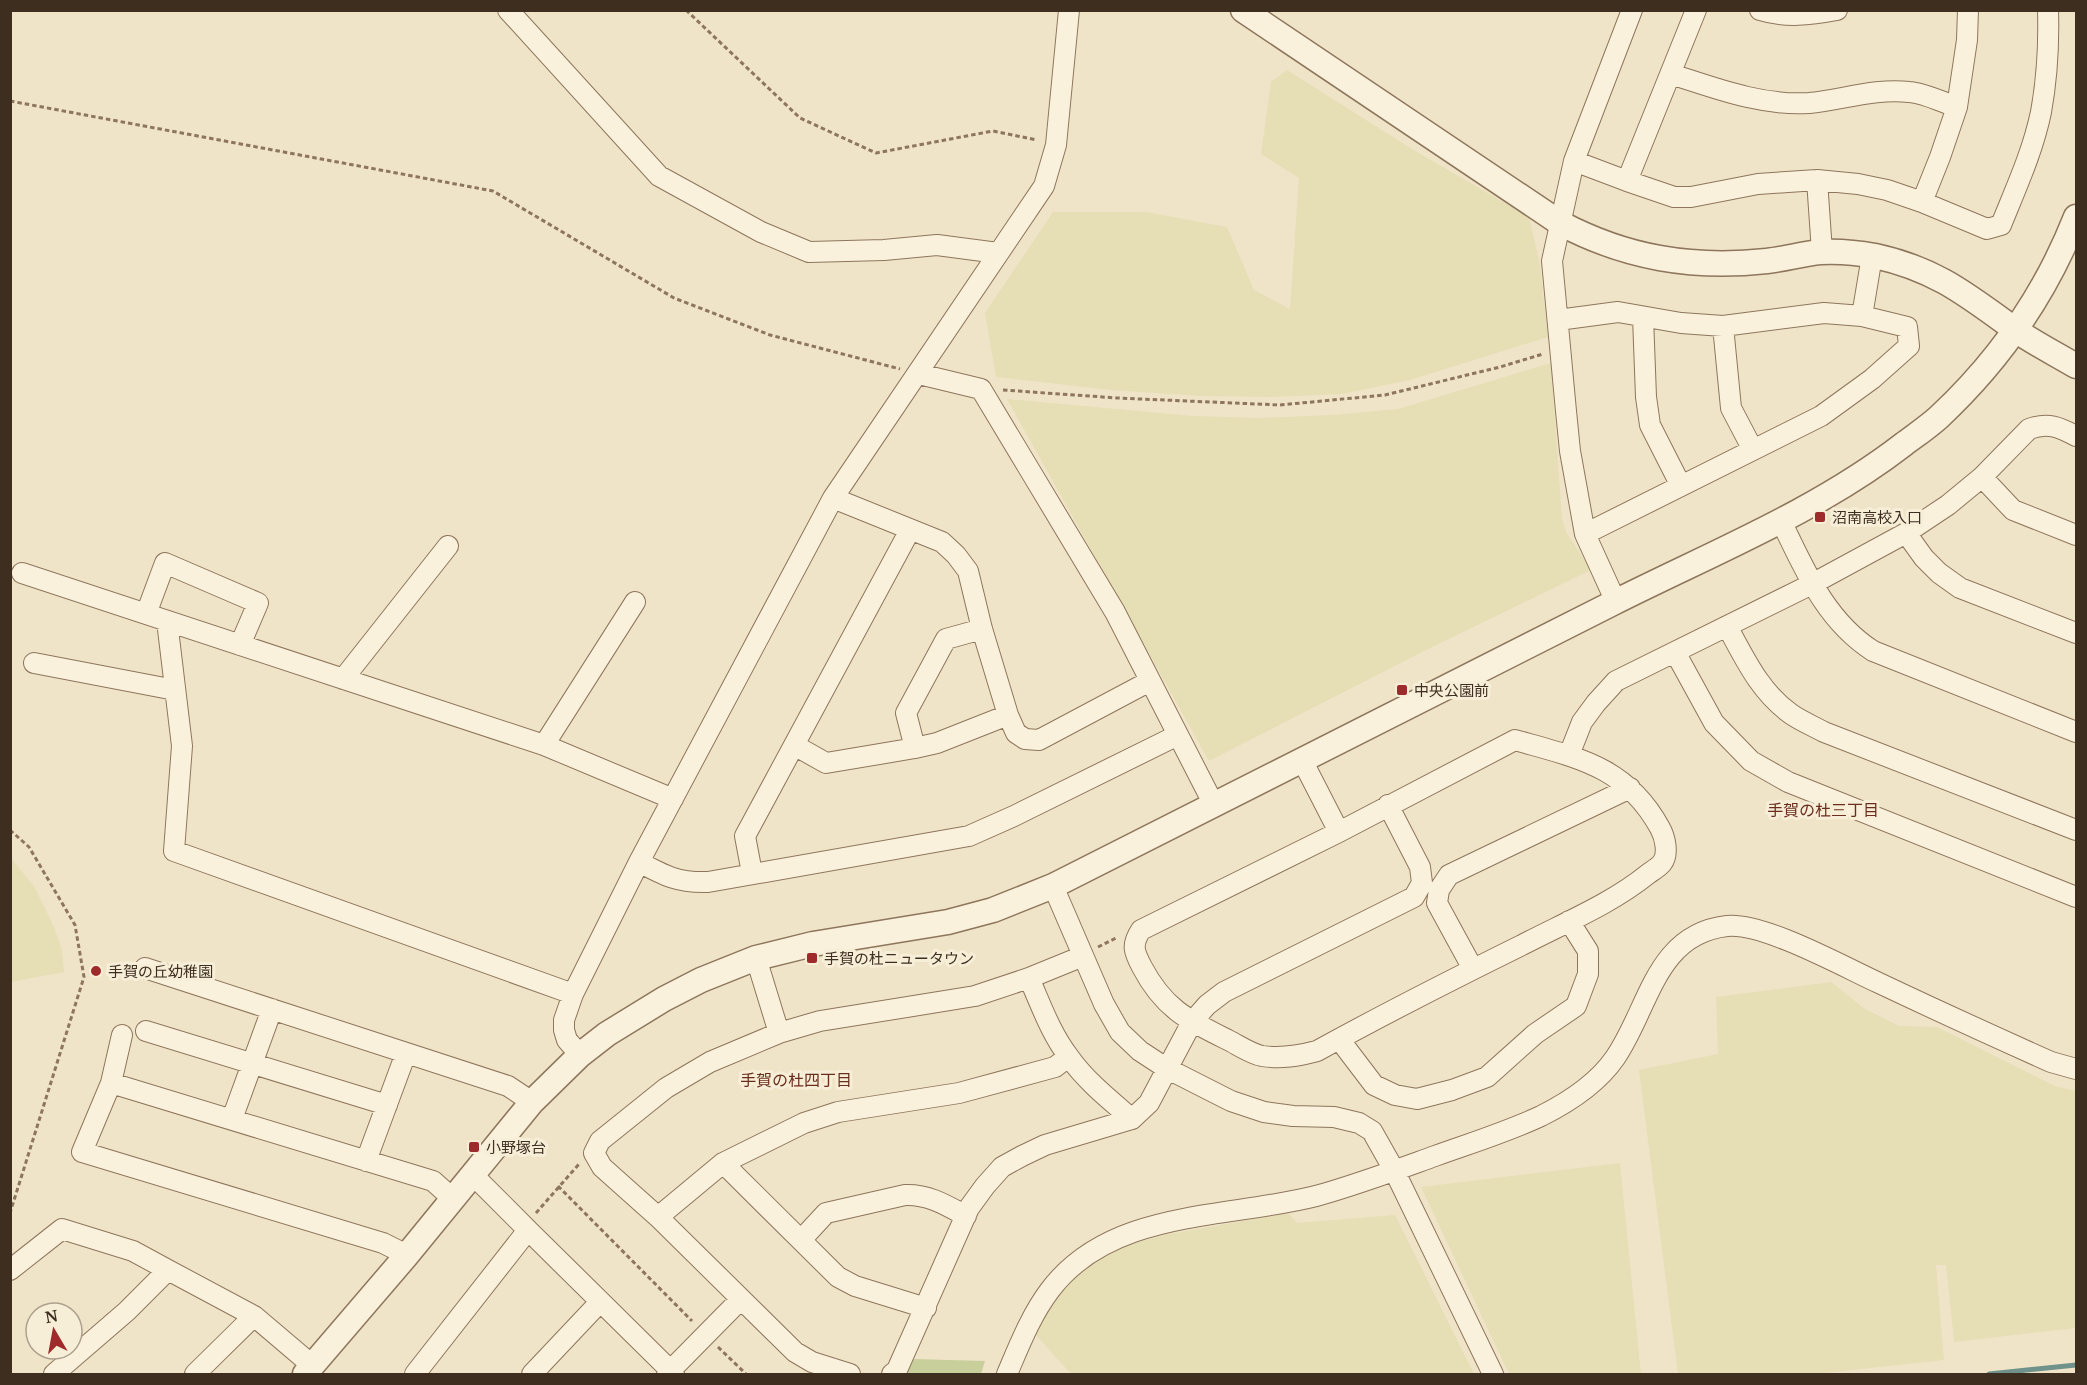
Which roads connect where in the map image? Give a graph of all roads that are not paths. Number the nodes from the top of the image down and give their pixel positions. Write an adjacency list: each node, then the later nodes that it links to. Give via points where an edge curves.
1 (508, 10): 19 (street, via 659,176 761,232 809,252 937,245)
2 (1069, 10): 19 (street, via 1056,145 1044,186)
3 (1243, 10): 17 (street)
4 (1632, 10): 12 (street)
5 (1696, 10): 10 (street)
6 (1760, 10): 7 (street, via 1800,16)
7 (1837, 10)
8 (1968, 10): 11 (street)
9 (2048, 10): 15 (street, via 2049,47 2041,112 2001,225 1987,229)
10 (1671, 74): 11 (street, via 1733,94 1771,101 1808,103 1890,91 1911,92); 14 (street)
11 (1957, 107): 15 (street)
12 (1574, 161): 14 (street); 17 (street)
13 (1817, 180): 14 (street, via 1758,183 1692,197 1674,196); 15 (street, via 1887,190); 18 (street)
14 (1627, 181)
15 (1922, 202)
16 (2076, 217): 25 (street, via 2043,289)
17 (1560, 223): 18 (street, via 1599,242 1680,262 1757,262); 23 (street, via 1552,261)
18 (1822, 252): 20 (street)
19 (998, 253): 27 (street)
20 (1872, 256): 21 (street); 25 (street, via 1912,265 1949,283)
21 (1862, 316): 24 (street, via 1824,313); 29 (street, via 1907,327 1909,346 1872,380 1821,416)
22 (1643, 317): 23 (street, via 1618,312); 24 (street); 31 (street, via 1650,425)
23 (1558, 320): 36 (street, via 1570,451)
24 (1723, 326): 29 (street, via 1731,408)
25 (2016, 330): 26 (street); 33 (street, via 1980,375 1937,418 1879,464)
26 (2076, 366)
27 (919, 374): 32 (street); 52 (street, via 981,389 1115,612)
28 (2076, 436): 30 (street, via 2056,426 2029,429)
29 (1753, 450): 31 (street)
30 (1982, 477): 35 (street); 37 (street, via 2013,510)
31 (1681, 486): 36 (street)
32 (833, 498): 34 (street); 63 (street)
33 (1781, 521): 40 (street); 42 (street)
34 (910, 530): 46 (street, via 942,543 968,571); 58 (street)
35 (1906, 533): 40 (street); 47 (street, via 1924,558 1960,588)
36 (1586, 534): 42 (street)
37 (2076, 535)
38 (448, 546): 51 (street)
39 (22, 573): 43 (street)
40 (1812, 584): 45 (street); 55 (street, via 1834,619 1873,651)
41 (635, 602): 57 (street)
42 (1616, 602): 61 (street)
43 (146, 614): 44 (street); 48 (street, via 165,563 258,603)
44 (167, 621): 48 (street); 53 (street)
45 (1727, 626): 49 (street); 66 (street, via 1751,671 1770,696 1792,714 1824,732)
46 (982, 629): 54 (street); 59 (street, via 946,639 906,713)
47 (2076, 633)
48 (240, 645): 51 (street)
49 (1675, 652): 60 (street, via 1616,681 1582,722); 71 (street, via 1714,723 1751,761 1788,782)
50 (34, 663): 53 (street)
51 (343, 679): 57 (street)
52 (1150, 681): 54 (street, via 1039,740 1025,740 1016,734); 56 (street)
53 (175, 690): 78 (street, via 182,746 174,852)
54 (1008, 715): 59 (street)
55 (2076, 732)
56 (1178, 735): 64 (street); 69 (street, via 969,836)
57 (544, 745): 63 (street)
58 (794, 745): 59 (street, via 826,763); 69 (street, via 745,836)
59 (915, 748)
60 (1569, 755): 62 (street, via 1613,774); 65 (street, via 1515,740)
61 (1302, 760): 64 (street); 67 (street)
62 (1630, 788): 72 (street, via 1651,811 1664,835 1663,863 1630,889); 76 (street, via 1449,875 1439,890 1437,903)
63 (673, 799): 68 (street)
64 (1214, 805): 70 (street)
65 (1388, 805): 67 (street); 80 (street, via 1420,867 1422,883 1414,897 1224,992)
66 (2076, 830)
67 (1339, 832): 80 (street, via 1141,930 1133,949 1151,984 1168,1005)
68 (639, 862): 69 (street, via 689,883); 78 (street)
69 (752, 873)
70 (1053, 886): 73 (street); 74 (street, via 993,910 948,922)
71 (2076, 897)
72 (1569, 921): 76 (street); 84 (street, via 1588,951 1588,974 1576,1006 1535,1034 1487,1077 1417,1099 1395,1095 1374,1085)
73 (1083, 957): 77 (street); 89 (street, via 1120,1032)
74 (756, 958): 82 (street); 86 (street, via 664,999)
75 (145, 968): 79 (street)
76 (1473, 969): 84 (street)
77 (1029, 978): 82 (street, via 975,996 820,1021); 87 (street)
78 (573, 994): 86 (street, via 564,1030)
79 (272, 1009): 85 (street); 88 (street)
80 (1192, 1022): 84 (street, via 1259,1056 1288,1058 1317,1052); 89 (street)
81 (146, 1032): 88 (street)
82 (779, 1033): 102 (street, via 710,1062 666,1088 600,1141 594,1153 602,1167)
83 (122, 1035): 91 (street)
84 (1339, 1039)
85 (406, 1053): 92 (street, via 508,1086); 93 (street)
86 (580, 1055): 92 (street)
87 (1068, 1057): 95 (street); 97 (street, via 1054,1067 959,1093 826,1116)
88 (252, 1063): 93 (street); 94 (street)
89 (1166, 1068): 95 (street, via 1149,1103); 98 (street, via 1232,1101 1264,1112 1334,1117 1359,1123 1372,1131)
90 (2076, 1069): 98 (street, via 2051,1062 1781,939 1744,926 1729,926 1706,930 1672,954 1655,978 1617,1056 1591,1085 1516,1127)
91 (111, 1083): 94 (street); 105 (street, via 82,1152 383,1243)
92 (532, 1102): 99 (street)
93 (387, 1105): 96 (street)
94 (232, 1119): 96 (street)
95 (1132, 1119): 101 (street, via 1045,1145 1002,1167)
96 (366, 1161): 100 (street, via 433,1181)
97 (723, 1162): 102 (street); 104 (street)
98 (1394, 1170): 120 (street, via 1314,1196 1144,1228 1106,1243 1088,1254 1048,1292); 121 (street)
99 (472, 1174): 100 (street); 103 (street)
100 (452, 1198): 105 (street)
101 (966, 1216): 104 (street, via 939,1201 904,1195 826,1213); 110 (street)
102 (658, 1217): 108 (street)
103 (528, 1230): 109 (street); 116 (street)
104 (801, 1240): 110 (street, via 838,1277)
105 (407, 1256): 112 (street)
106 (10, 1270): 107 (street, via 62,1229 133,1251)
107 (168, 1270): 111 (street); 114 (street)
108 (741, 1299): 113 (street); 118 (street, via 795,1352)
109 (600, 1302): 113 (street); 117 (street)
110 (926, 1308): 119 (street)
111 (254, 1316): 112 (street); 115 (street)
112 (309, 1370)
113 (671, 1373)
114 (54, 1374)
115 (195, 1374)
116 (415, 1374)
117 (532, 1374)
118 (850, 1374)
119 (892, 1374)
120 (1007, 1374)
121 (1493, 1374)

